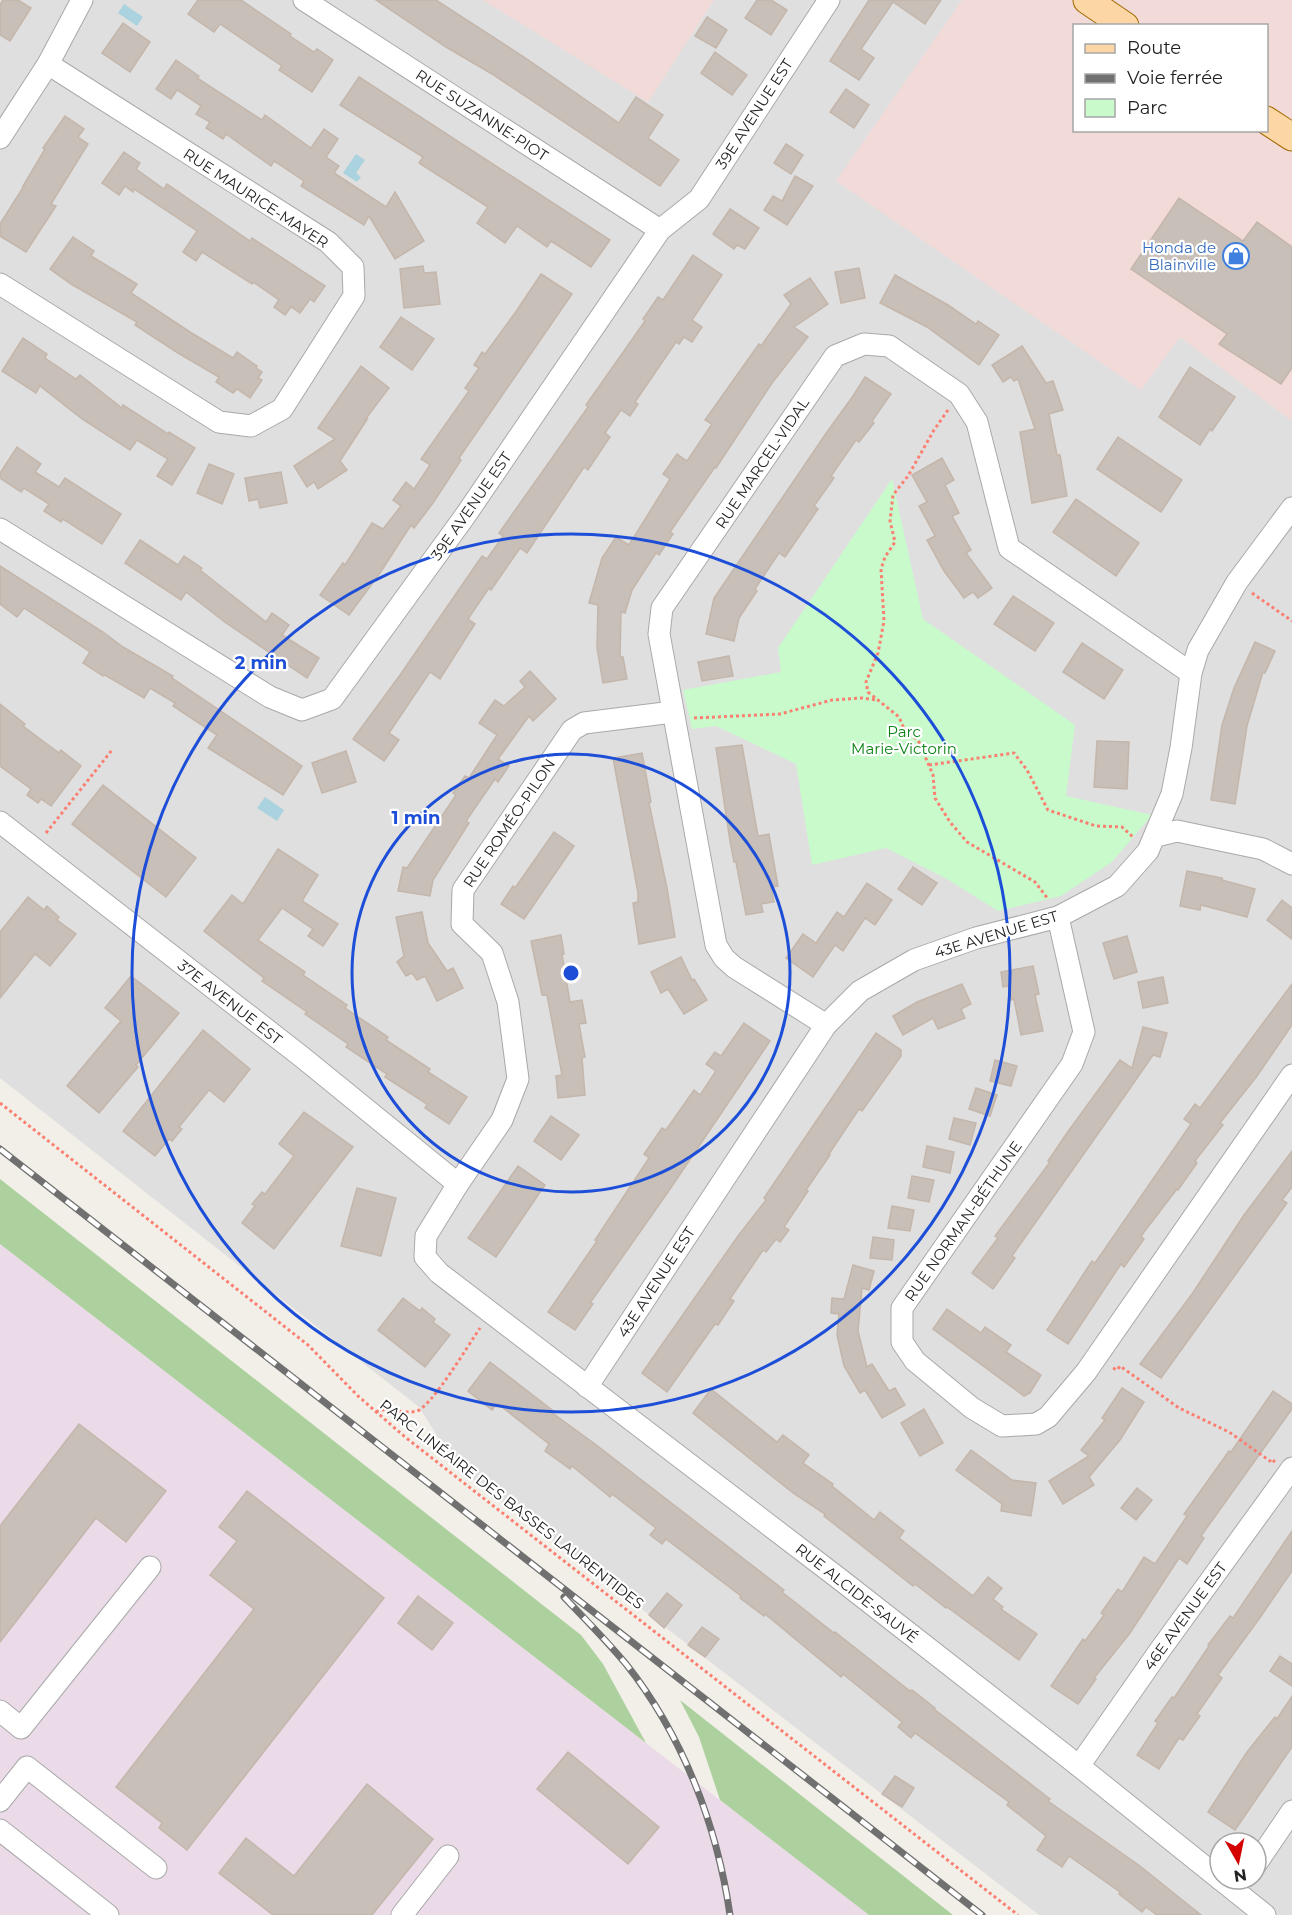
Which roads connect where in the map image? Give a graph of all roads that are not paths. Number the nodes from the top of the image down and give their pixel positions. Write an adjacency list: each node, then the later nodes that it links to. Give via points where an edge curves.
1 (82, 0): 6 (street)
2 (304, 0): 10 (street, RUE SUZANNE-PIOT)
3 (829, 0): 10 (street, 39E AVENUE EST, via 699,199)
4 (1087, 0): 5 (main road)
5 (1122, 24)
6 (48, 64): 9 (street); 11 (street, RUE MAURICE-MAYER, via 328,242 352,267 354,296 282,409 251,426 219,422)
7 (1268, 121): 8 (main road)
8 (1292, 137)
9 (0, 138)
10 (660, 230): 13 (street, 39E AVENUE EST, via 465,516 332,699 302,710 270,697)
11 (0, 284)
12 (1292, 508): 14 (street, 43E AVENUE EST, via 1237,582 1198,650)
13 (0, 529)
14 (1191, 673): 15 (street, RUE MARCEL-VIDAL, via 1009,549 977,422 959,394 889,346 864,344 835,356 662,608 659,634); 17 (street, 43E AVENUE EST, via 1172,794)
15 (674, 717): 20 (street, RUE MARCEL-VIDAL, via 716,945 734,967); 22 (street, RUE ROMÉO-PILON, via 584,723 572,730 463,890 462,924 492,953 508,1002 518,1079 502,1120)
16 (0, 822): 22 (street, 37E AVENUE EST)
17 (1152, 844): 18 (street, via 1177,831 1263,849); 19 (street, 43E AVENUE EST, via 1117,886)
18 (1292, 864)
19 (1058, 917): 20 (street, 43E AVENUE EST, via 976,938 914,960 860,991); 21 (street, RUE NORMAN-BÉTHUNE, via 1084,1032 1072,1064 902,1308 902,1342 915,1361 972,1408 1002,1426 1035,1424 1048,1417 1086,1372)
20 (826, 1025): 24 (street, 43E AVENUE EST)
21 (1292, 1075)
22 (458, 1184): 23 (street, RUE ROMÉO-PILON, via 426,1236 425,1257)
23 (488, 1318): 24 (street, RUE ALCIDE-SAUVÉ)
24 (587, 1387): 28 (street, RUE ALCIDE-SAUVÉ)
25 (1285, 1469): 28 (street, 46E AVENUE EST)
26 (150, 1567): 27 (street, via 21,1728)
27 (0, 1711)
28 (1079, 1766): 35 (street, RUE ALCIDE-SAUVÉ)
29 (0, 1801): 34 (street, via 27,1767)
30 (1292, 1811): 32 (street)
31 (0, 1830): 37 (street)
32 (1268, 1846)
33 (448, 1857): 38 (street)
34 (156, 1868)
35 (1208, 1869)
36 (1246, 1891): 39 (street, RUE ALCIDE-SAUVÉ)
37 (108, 1915)
38 (402, 1915)
39 (1265, 1915)

